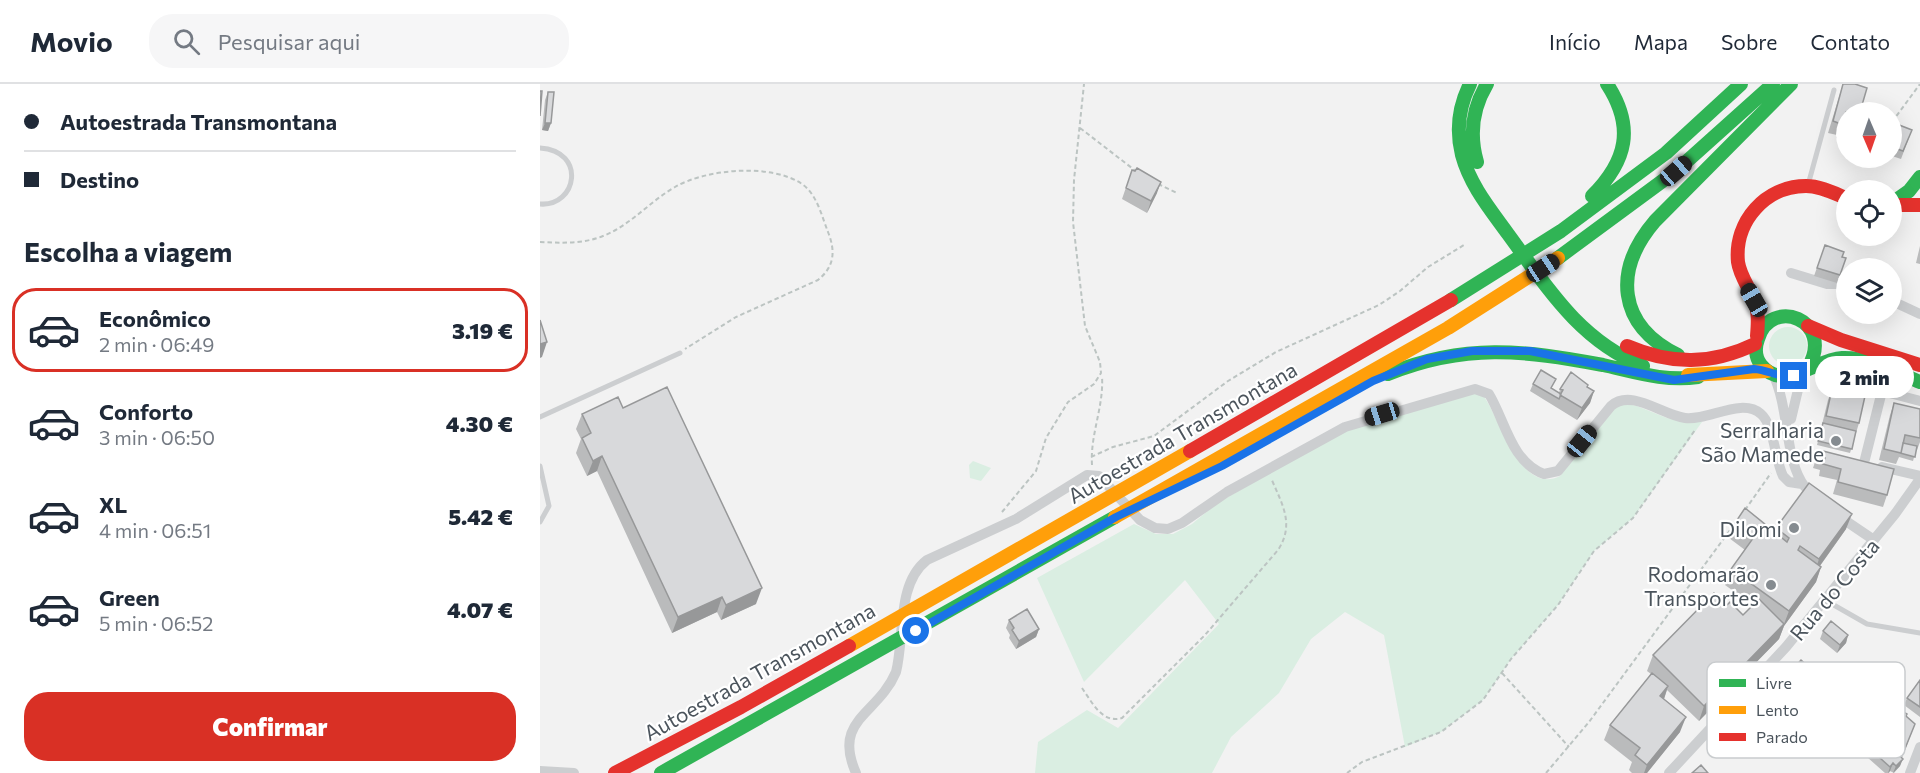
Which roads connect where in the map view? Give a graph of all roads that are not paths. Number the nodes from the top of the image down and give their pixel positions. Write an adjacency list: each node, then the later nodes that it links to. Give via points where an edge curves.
1 (1470, 84): 31 (main road, via 1459,121 1464,162 1478,190 1556,301 1583,330 1623,358 1653,369)
2 (1487, 84): 27 (main road, via 1472,119 1472,146 1478,164 1495,196 1561,290 1586,318 1625,345 1664,359)
3 (1607, 84): 17 (main road, via 1618,100 1624,120 1622,157 1604,185)
4 (1741, 84): 17 (main road, via 1666,153)
5 (1773, 84): 39 (main road, Autoestrada Transmontana, via 1676,171 1573,248 1448,328)
6 (1791, 84): 27 (main road, via 1653,223 1636,246 1628,266 1628,301 1643,332 1670,352)
7 (1834, 90): 10 (lane)
8 (540, 147): 14 (lane, via 562,154 569,162 571,179 564,196)
9 (1920, 179): 11 (main road); 13 (main road)
10 (1808, 186): 12 (main road); 20 (main road, via 1775,193 1757,205 1745,220 1738,259)
11 (1920, 186)
12 (1836, 195)
13 (1902, 197)
14 (540, 204)
15 (1902, 204): 16 (main road)
16 (1920, 205)
17 (1559, 227): 51 (main road, Autoestrada Transmontana, via 1243,421 741,707)
18 (1791, 273): 19 (street)
19 (1836, 284)
20 (1754, 300): 23 (main road, via 1768,310); 25 (main road, via 1758,319)
21 (1902, 306): 22 (street)
22 (1920, 314)
23 (1788, 316): 24 (main road); 25 (main road, via 1769,321)
24 (1808, 326): 28 (main road); 29 (main road, via 1814,334 1816,351)
25 (1756, 340): 27 (main road, via 1731,356); 30 (main road, via 1760,363)
26 (680, 353): 34 (lane)
27 (1701, 360)
28 (1920, 365)
29 (1805, 370): 30 (main road, via 1787,377); 32 (main road, via 1824,360 1854,359); 35 (street, via 1793,402)
30 (1770, 372): 31 (main road, via 1743,370); 35 (street, via 1783,397)
31 (1698, 377): 39 (main road, via 1668,379 1520,350 1472,351 1427,359 1373,381 1240,457)
32 (1920, 382)
33 (1920, 401): 37 (street, via 1882,391 1859,461)
34 (540, 417)
35 (1789, 435): 38 (street)
36 (540, 466): 42 (lane, via 549,506)
37 (1920, 478): 43 (street, Rua do Costa)
38 (1802, 484): 40 (street); 53 (street, via 1785,479 1761,414 1745,408 1707,417 1680,417 1621,399 1558,471 1547,475 1535,470 1514,446 1489,394 1471,389 1345,427 1222,494 1179,525 1164,529 1140,520 1092,474 996,529 927,560 912,576 896,672 849,735 849,752)
39 (1156, 497): 52 (main road, Autoestrada Transmontana)
40 (1814, 497)
41 (1830, 509): 43 (street)
42 (540, 522)
43 (1874, 540): 44 (street, Rua do Costa)
44 (1825, 600): 45 (lane, via 1867,624); 46 (street, Rua do Costa)
45 (1920, 633)
46 (1772, 662)
47 (1707, 733): 54 (street, Rua do Costa)
48 (1920, 747): 55 (street)
49 (540, 771): 50 (street)
50 (574, 773)
51 (615, 773)
52 (661, 773)
53 (856, 773)
54 (1669, 773)
55 (1910, 773)

